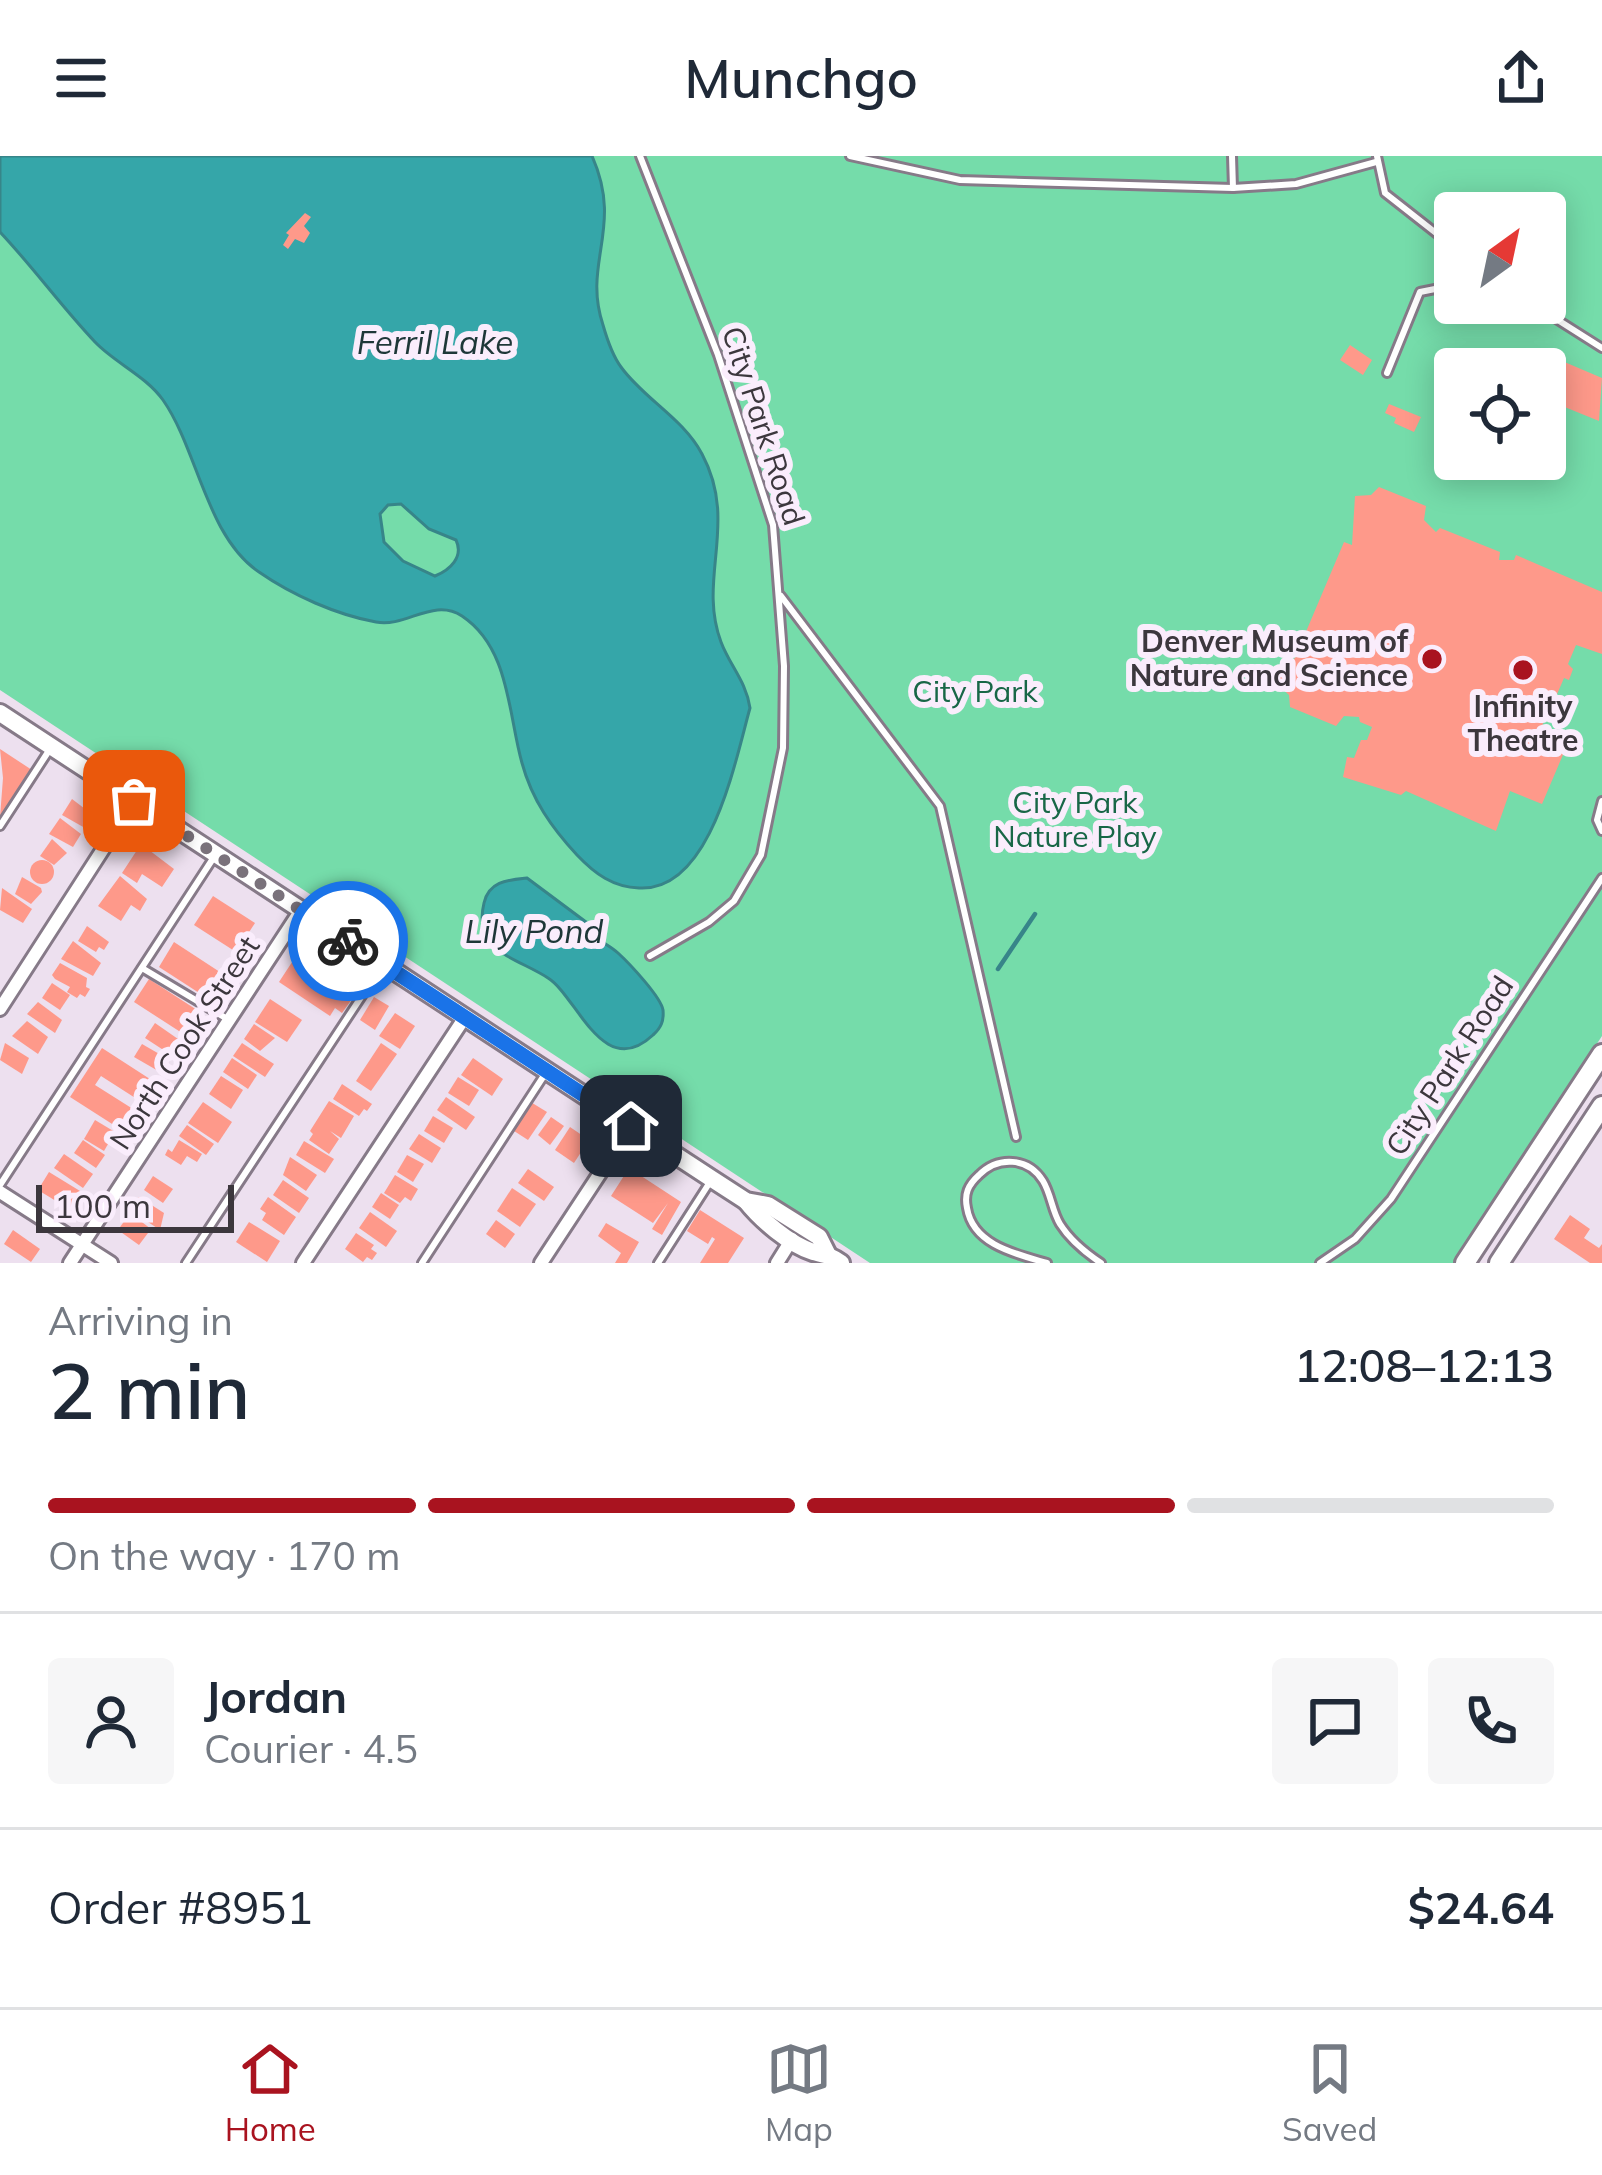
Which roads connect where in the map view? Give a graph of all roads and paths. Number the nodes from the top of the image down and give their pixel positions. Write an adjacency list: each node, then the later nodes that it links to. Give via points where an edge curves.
1 (640, 156): 11 (lane, City Park Road, via 760,478)
2 (850, 156): 5 (lane, via 961,180)
3 (1232, 156): 5 (lane)
4 (1376, 159): 5 (lane, via 1296,184); 6 (lane, via 1385,193)
5 (1233, 188)
6 (1434, 232)
7 (1434, 289): 10 (lane, via 1420,292)
8 (1564, 324): 9 (lane)
9 (1602, 348)
10 (1387, 374)
11 (781, 596): 21 (lane, City Park Road, via 783,748 761,855 734,901); 31 (lane, via 940,806)
12 (0, 713): 13 (main road)
13 (52, 747): 14 (main road); 16 (lane)
14 (134, 801): 18 (main road); 24 (street)
15 (1602, 801): 17 (lane)
16 (0, 826)
17 (1602, 832)
18 (216, 855): 20 (main road); 23 (lane)
19 (1602, 878): 48 (lane, City Park Road, via 1391,1199)
20 (301, 910): 22 (main road); 26 (street, North Cook Street)
21 (650, 956)
22 (383, 964): 25 (main road); 40 (lane)
23 (142, 968): 26 (lane); 33 (lane)
24 (0, 1009)
25 (465, 1017): 28 (main road); 41 (street)
26 (229, 1020): 36 (street, North Cook Street)
27 (1602, 1054): 49 (main road)
28 (547, 1071): 30 (main road); 42 (lane)
29 (1602, 1106): 50 (main road, via 1593,1132)
30 (631, 1126): 32 (main road); 43 (street)
31 (1016, 1137)
32 (712, 1179): 34 (main road); 44 (lane)
33 (0, 1189): 36 (street)
34 (746, 1201): 35 (main road); 37 (main road, via 768,1205 819,1238)
35 (792, 1239): 37 (main road); 45 (street)
36 (82, 1244): 38 (street, North Cook Street); 39 (street)
37 (834, 1258)
38 (70, 1263)
39 (111, 1263)
40 (186, 1263)
41 (303, 1263)
42 (422, 1263)
43 (542, 1263)
44 (658, 1263)
45 (777, 1263)
46 (1047, 1263): 47 (lane, via 976,1232 967,1190 991,1165 1033,1169 1061,1225)
47 (1101, 1263)
48 (1320, 1263)
49 (1465, 1263)
50 (1499, 1263)

